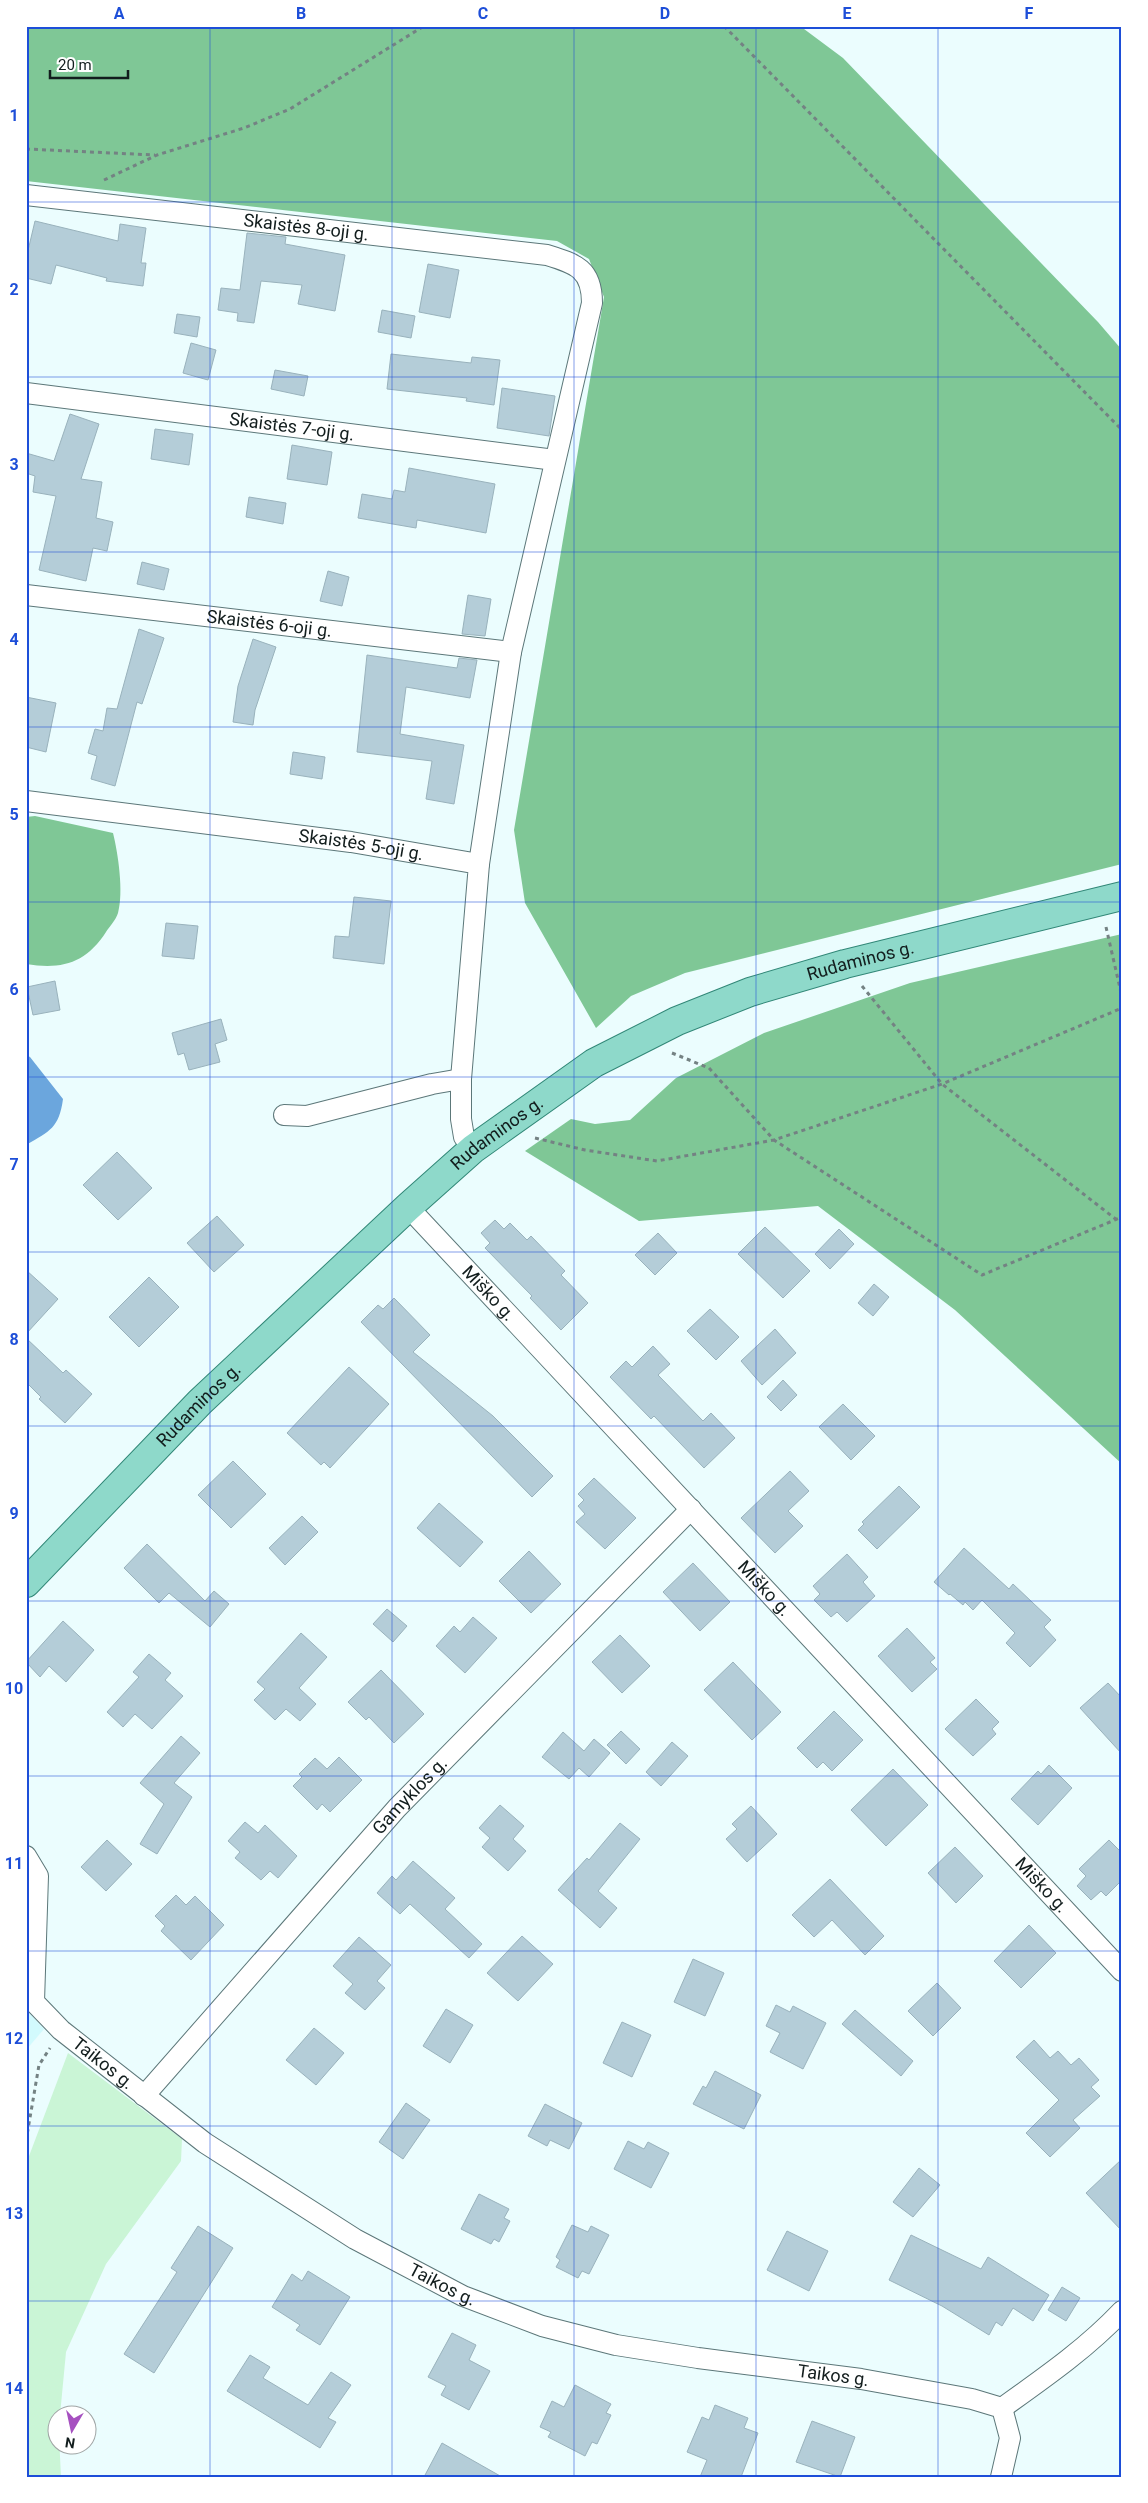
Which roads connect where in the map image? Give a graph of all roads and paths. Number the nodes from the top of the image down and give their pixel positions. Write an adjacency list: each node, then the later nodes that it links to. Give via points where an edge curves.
1 (424, 26): 4 (path, via 290,110)
2 (724, 26): 8 (path)
3 (26, 149): 4 (path)
4 (157, 155): 6 (path)
5 (26, 195): 6 (street, Skaistės 8-oji g.)
6 (62, 199): 9 (street, Skaistės 8-oji g., via 547,255 570,262 583,270 592,286 592,303)
7 (26, 394): 9 (street, Skaistės 7-oji g.)
8 (1122, 430)
9 (555, 460): 11 (street)
10 (26, 595): 11 (street, Skaistės 6-oji g.)
11 (511, 652): 13 (street)
12 (26, 801): 13 (street, Skaistės 5-oji g., via 351,842)
13 (479, 864): 19 (street)
14 (1111, 898): 15 (main road, Rudaminos g.); 16 (path)
15 (845, 964): 18 (main road, Rudaminos g., via 750,992); 20 (path)
16 (1122, 997)
17 (1122, 1008): 20 (path)
18 (637, 1040): 22 (main road, Rudaminos g., via 594,1063); 23 (path, via 709,1068)
19 (461, 1079): 21 (street, via 307,1116); 24 (street, via 464,1137)
20 (942, 1084): 23 (path); 27 (path)
21 (284, 1116)
22 (500, 1129): 23 (path, via 585,1150 657,1161); 24 (main road, Rudaminos g.)
23 (774, 1140): 27 (path, via 982,1275)
24 (473, 1149): 25 (main road, Rudaminos g.)
25 (408, 1207): 29 (street, Miško g.); 30 (main road, Rudaminos g., via 200,1402)
26 (1122, 1217): 27 (path)
27 (1118, 1219): 28 (path)
28 (1122, 1224)
29 (691, 1510): 32 (street, Miško g.); 34 (street, Gamyklos g., via 397,1808)
30 (26, 1583)
31 (26, 1856): 33 (street, Taikos g., via 38,1876 34,2002)
32 (1122, 1971)
33 (61, 2030): 34 (street, Taikos g.); 35 (path, via 40,2065)
34 (144, 2096): 37 (street, Taikos g., via 205,2143 355,2239 463,2296 542,2326 616,2345 861,2379 972,2399)
35 (26, 2141)
36 (1122, 2311): 37 (street, via 1065,2363)
37 (1002, 2408): 38 (street, via 1010,2438)
38 (1001, 2477)

